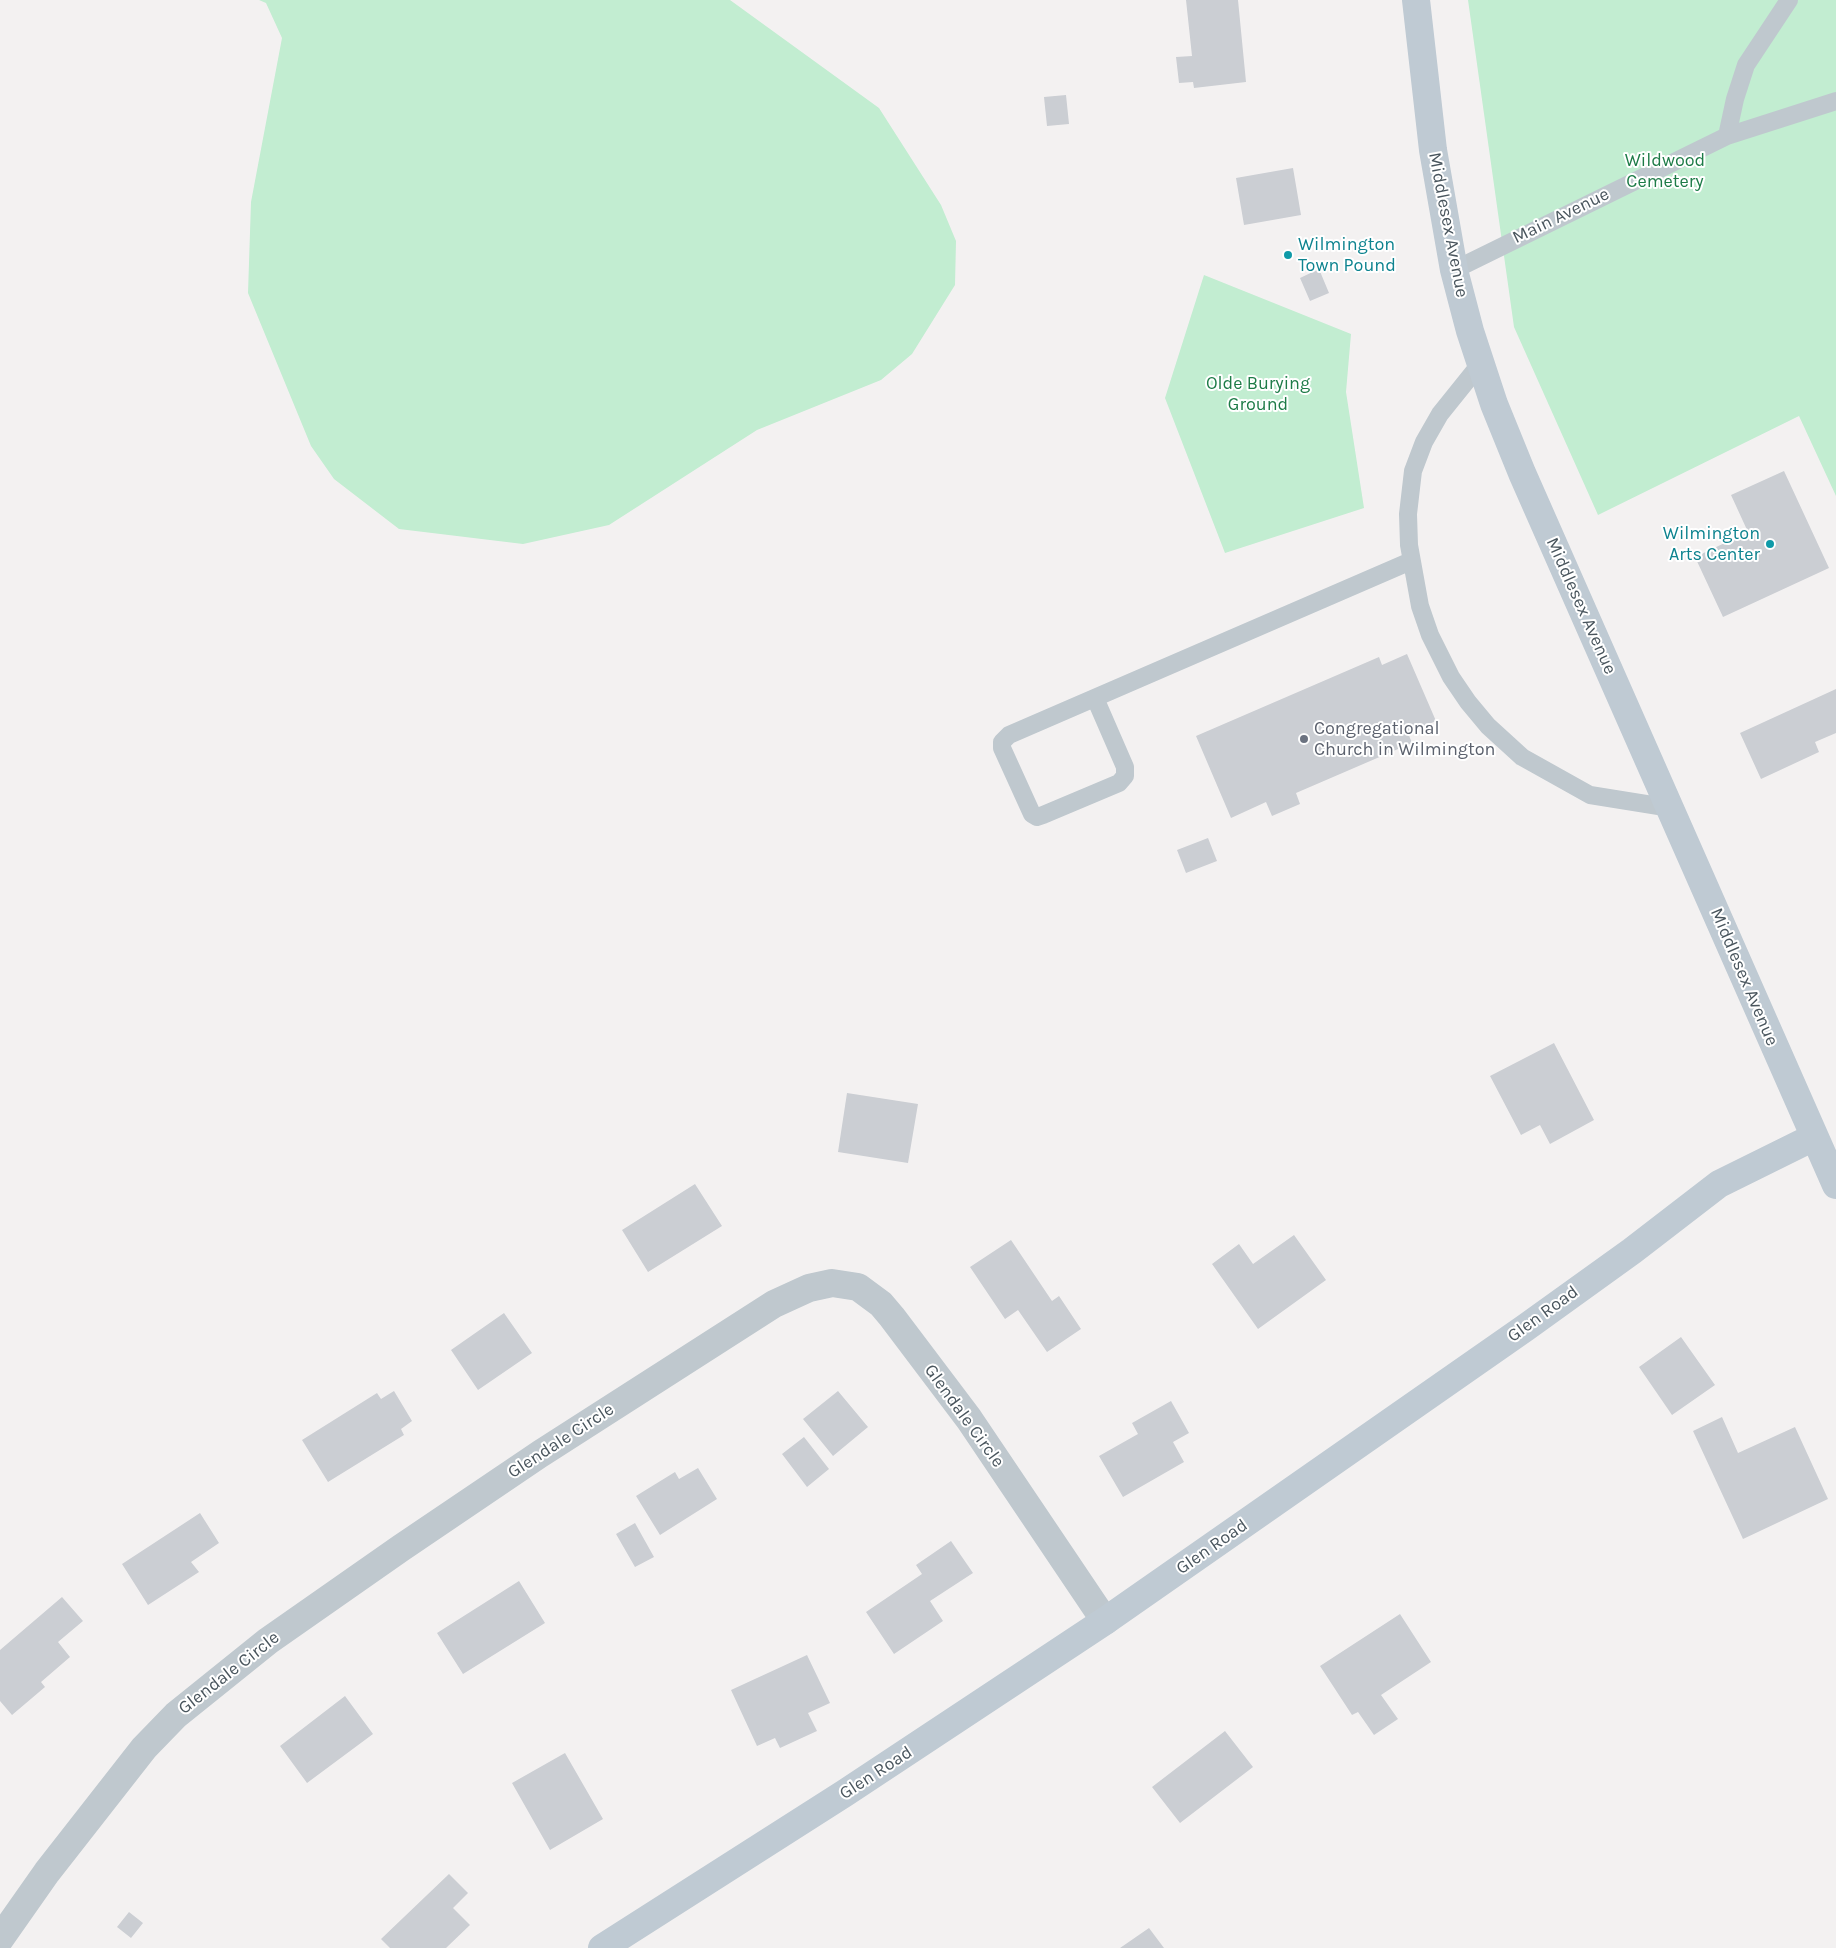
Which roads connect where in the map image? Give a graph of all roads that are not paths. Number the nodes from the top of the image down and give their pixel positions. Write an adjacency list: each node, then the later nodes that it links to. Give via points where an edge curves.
1 (1416, 0): 5 (street, Middlesex Avenue, via 1433,150)
2 (1781, 4): 4 (lane, via 1746,65 1735,98)
3 (1836, 101): 4 (lane, Main Avenue)
4 (1728, 136): 5 (lane, Main Avenue)
5 (1454, 270): 6 (street, Middlesex Avenue)
6 (1481, 363): 7 (lane, via 1440,414 1413,471 1408,514); 9 (street, Middlesex Avenue, via 1522,473)
7 (1411, 561): 8 (lane); 9 (lane, via 1420,606 1443,663 1468,702 1504,742 1522,757 1590,795)
8 (1095, 698): 8 (lane, via 1009,735 1002,742 1003,751 1032,814 1043,815 1119,783 1125,776 1125,767)
9 (1671, 808): 10 (street, Middlesex Avenue)
10 (1814, 1137): 11 (street, Middlesex Avenue); 12 (street, Glen Road, via 1719,1184 1525,1328)
11 (1836, 1186)
12 (1105, 1621): 13 (street, Glendale Circle, via 969,1420 886,1310 858,1288 832,1283 809,1288 774,1304 697,1352 393,1553 268,1642 176,1715 144,1748 46,1872); 14 (street, Glen Road)
13 (0, 1940)
14 (602, 1948)

